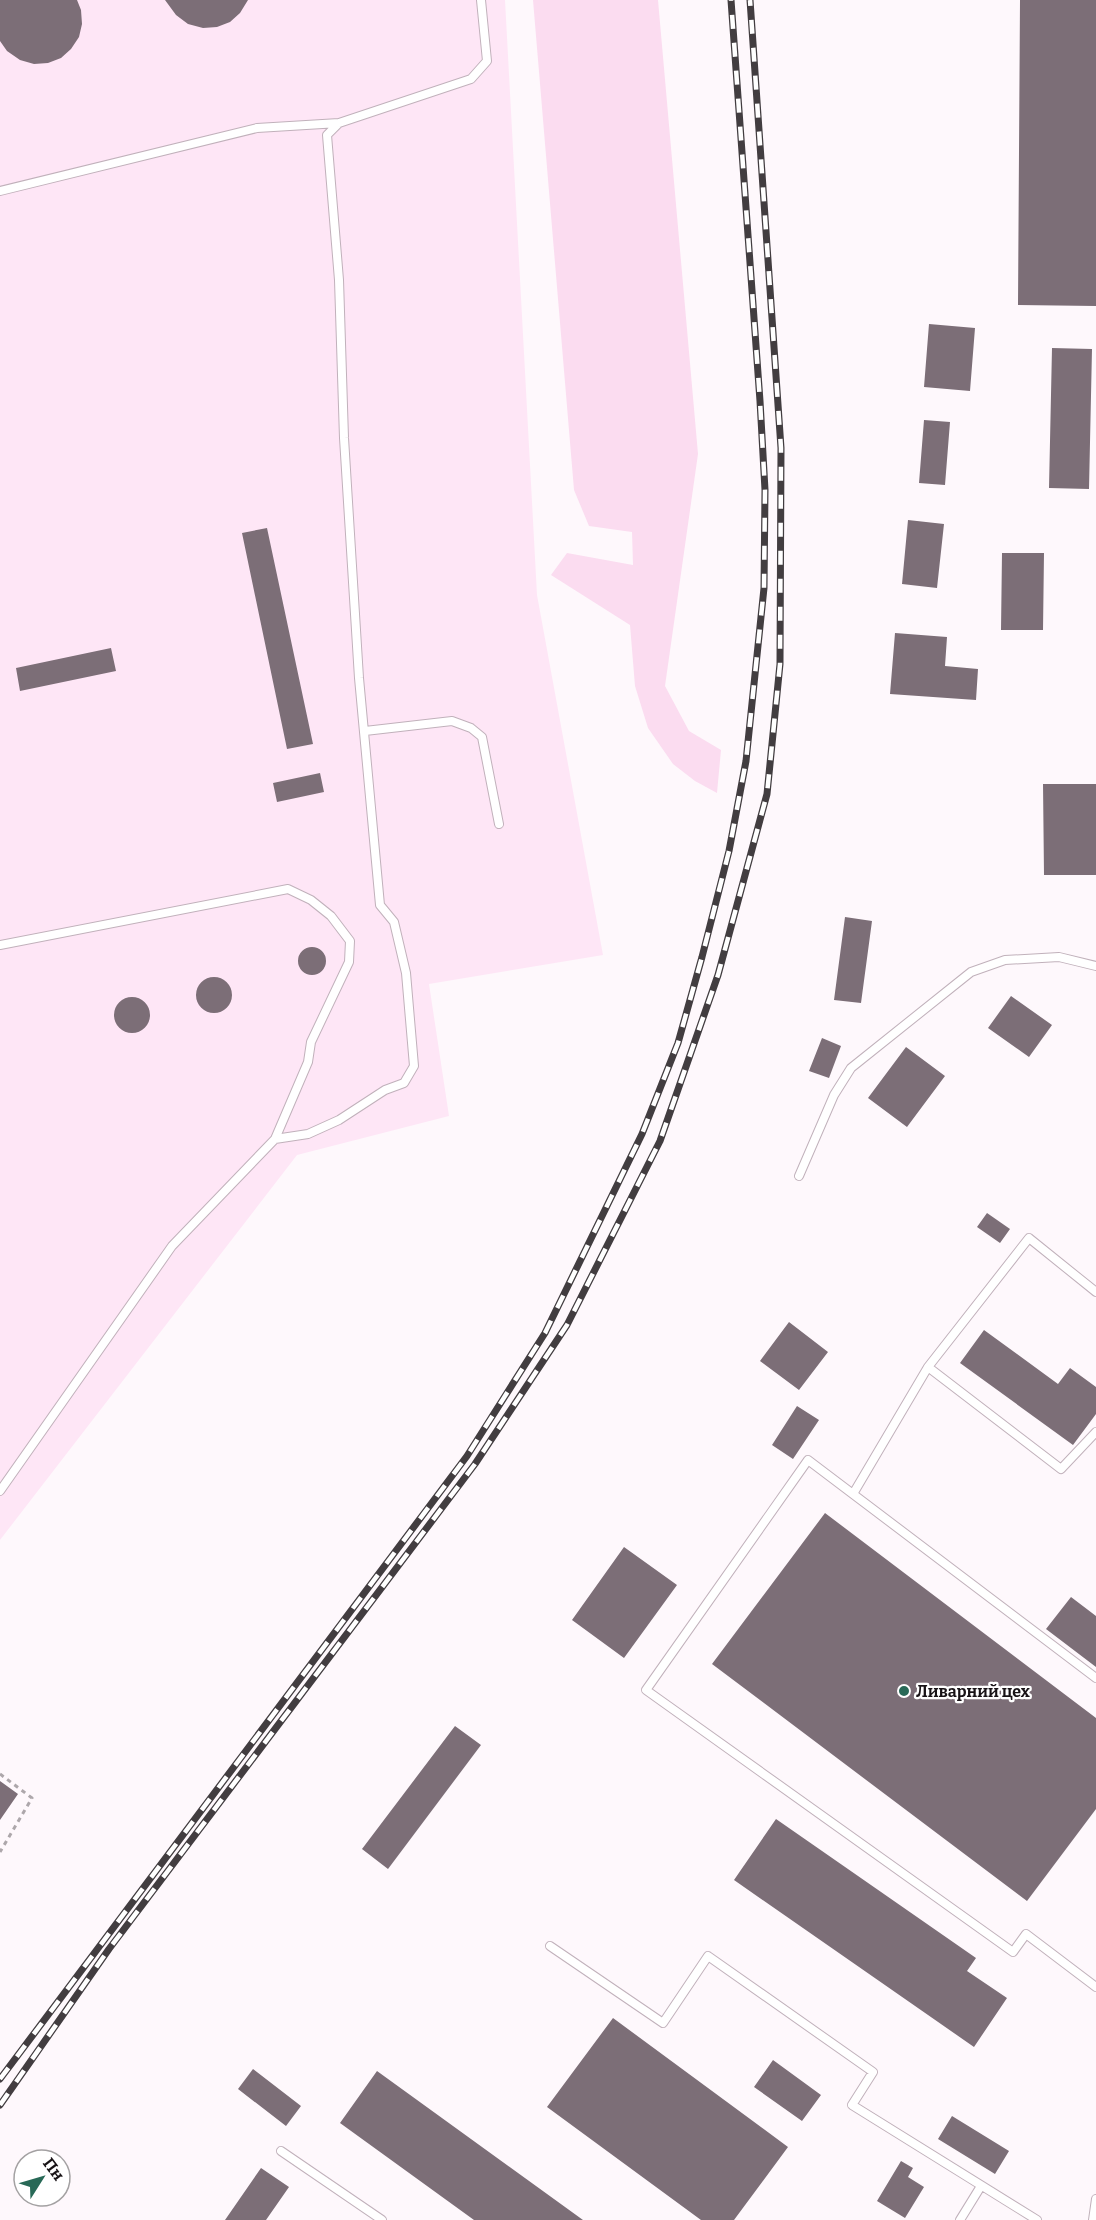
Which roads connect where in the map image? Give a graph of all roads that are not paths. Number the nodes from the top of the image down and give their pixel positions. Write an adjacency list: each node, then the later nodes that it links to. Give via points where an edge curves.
1 (481, 0): 2 (lane, via 487,61 471,79)
2 (339, 123): 3 (lane, via 257,128); 4 (lane, via 327,135 339,280 357,655)
3 (0, 191)
4 (365, 731): 5 (lane, via 452,721 471,729 482,737); 8 (lane, via 380,905 394,922 406,973 414,1066 404,1083 385,1090 339,1120 308,1134)
5 (499, 824)
6 (0, 945): 8 (lane, via 288,889 311,900 332,915 350,941 349,962 311,1042 308,1062)
7 (1096, 966): 9 (lane, via 1049,957 1005,960 971,972 851,1068 834,1095)
8 (276, 1139): 13 (lane, via 172,1246)
9 (799, 1176)
10 (1096, 1292): 11 (lane, via 1029,1238)
11 (928, 1367): 12 (lane, via 1061,1469); 14 (lane)
12 (1096, 1432)
13 (0, 1491)
14 (853, 1494): 15 (lane); 17 (lane, via 808,1460 646,1690 1013,1952 1026,1934)
15 (1096, 1678)
16 (549, 1946): 19 (lane, via 663,2023 708,1956 873,2072 852,2105)
17 (1096, 1987)
18 (281, 2151): 21 (lane)
19 (981, 2186): 22 (lane); 23 (lane)
20 (1096, 2199): 24 (lane)
21 (382, 2220)
22 (960, 2220)
23 (1037, 2220)
24 (1093, 2220)

